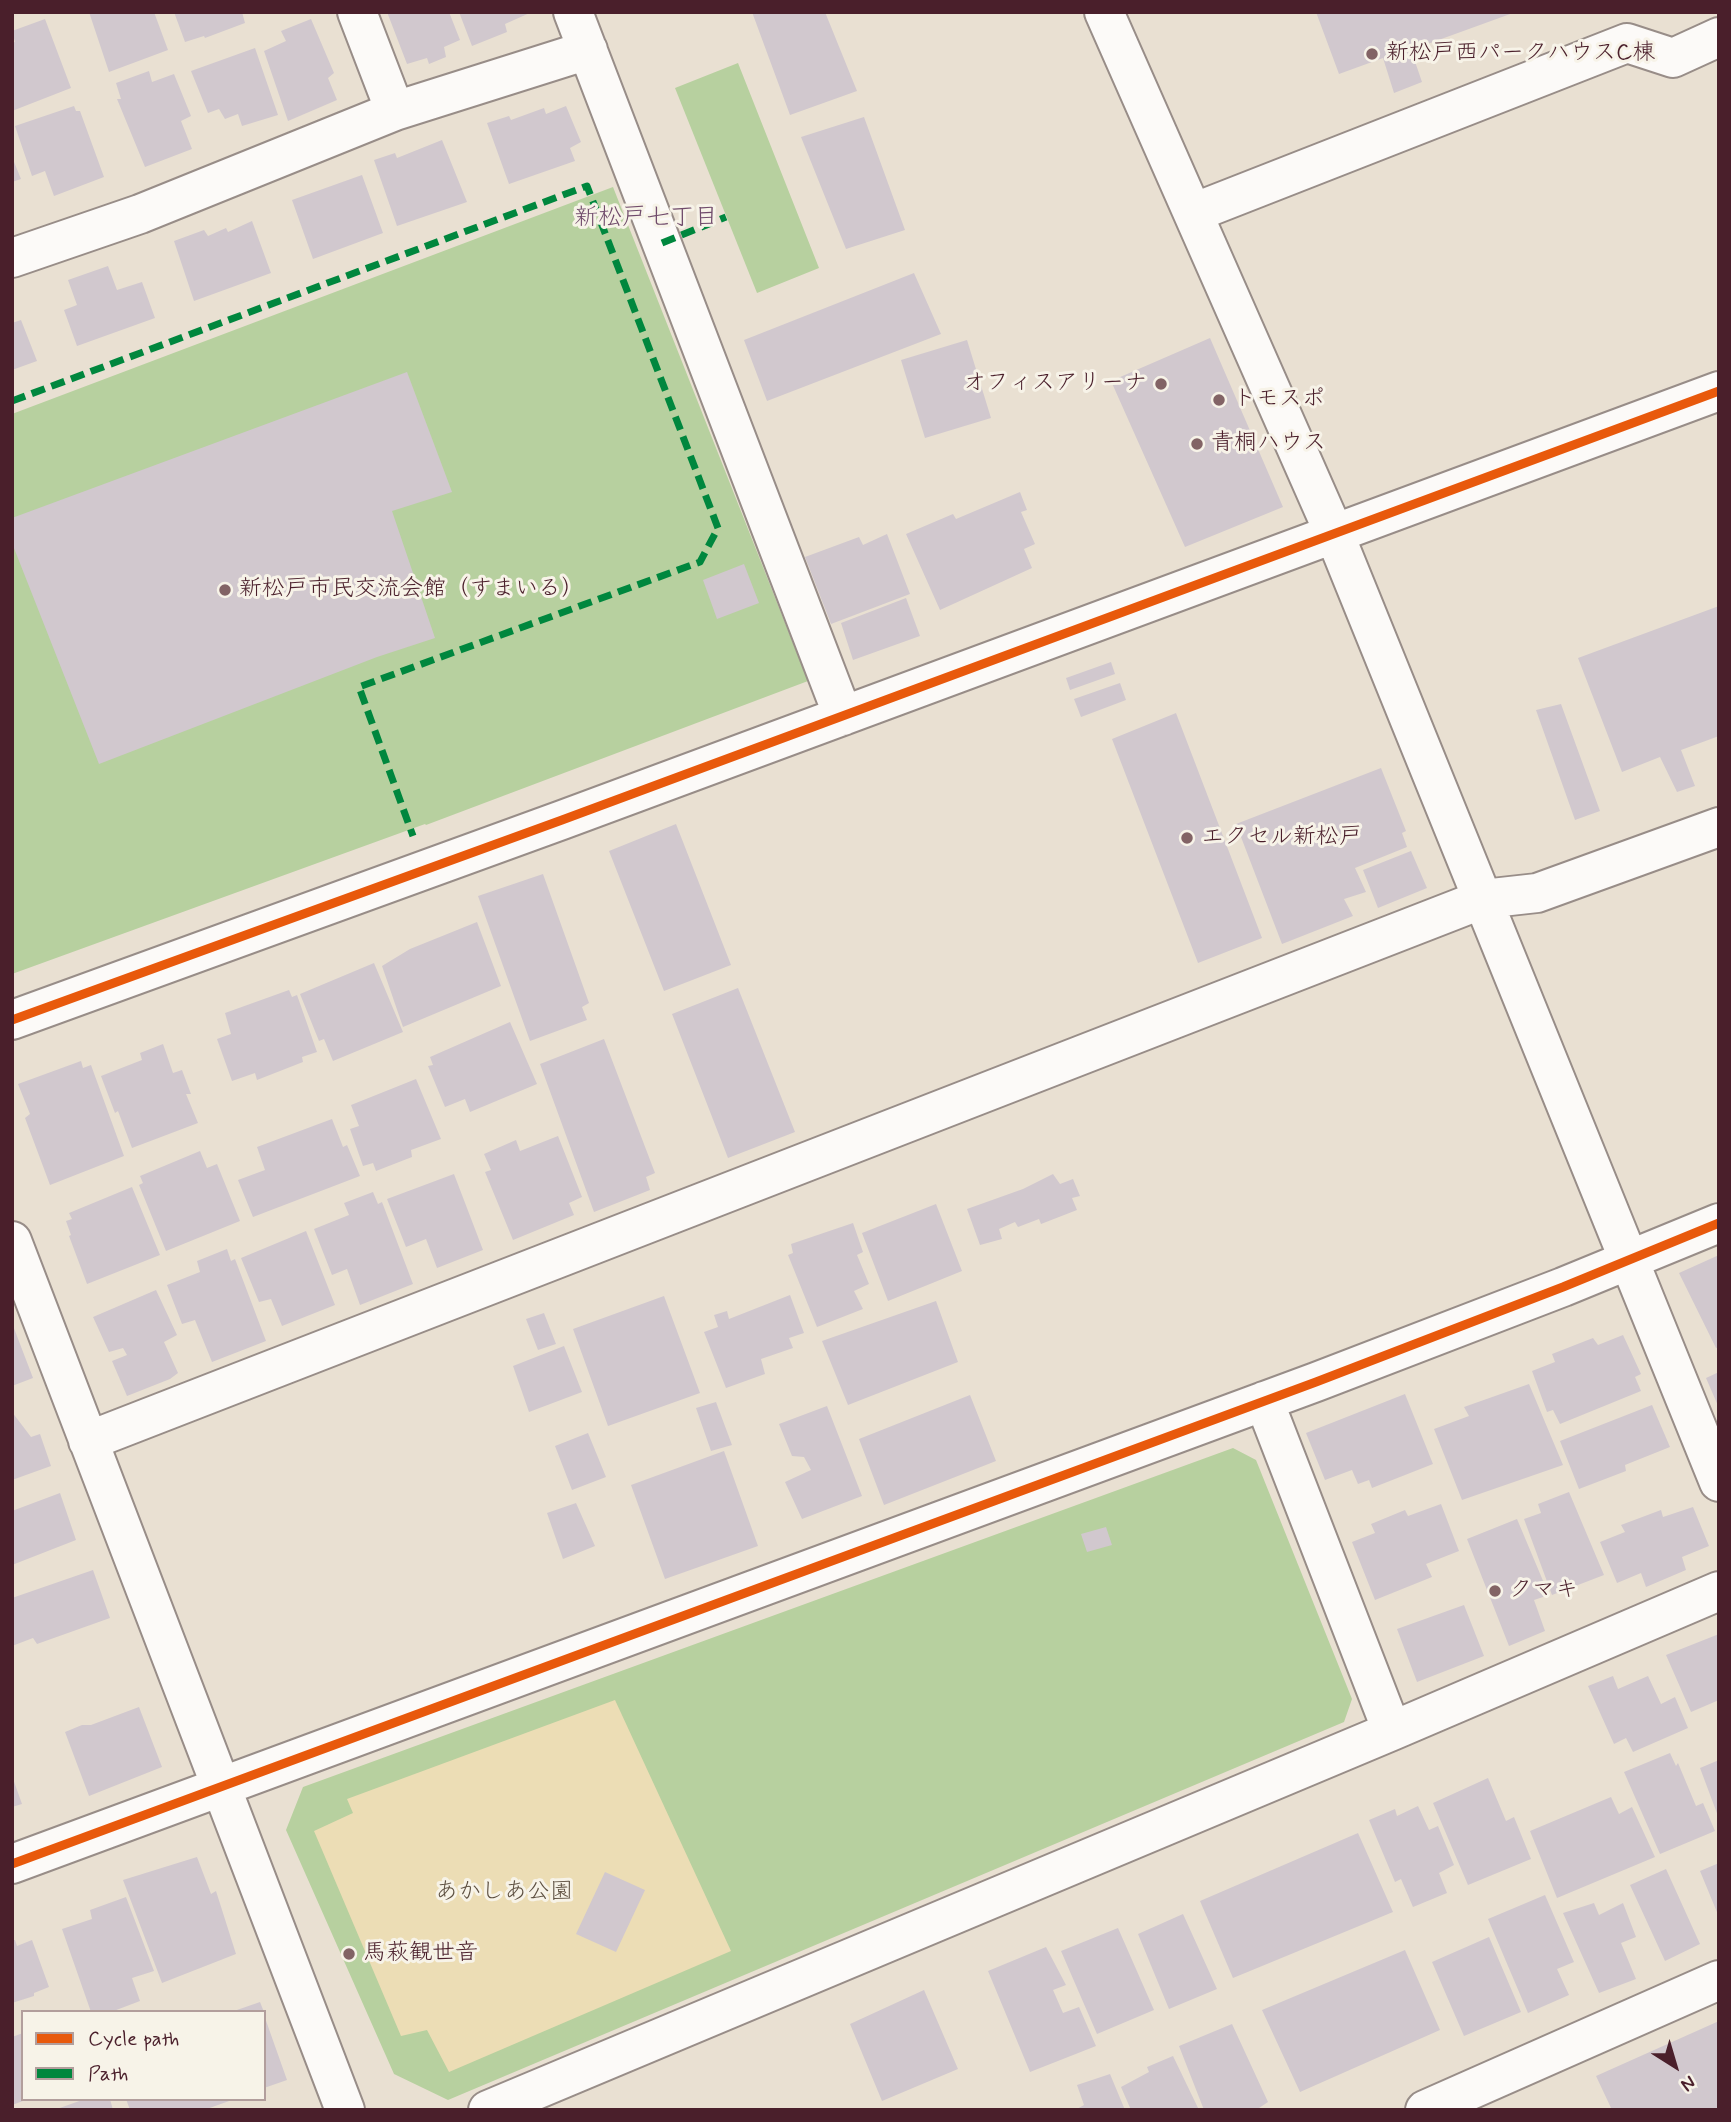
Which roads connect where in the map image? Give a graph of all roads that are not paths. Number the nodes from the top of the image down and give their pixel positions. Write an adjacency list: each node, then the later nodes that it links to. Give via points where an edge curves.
1 (357, 12): 6 (street)
2 (573, 12): 5 (street)
3 (1104, 12): 7 (street)
4 (1719, 37): 7 (street, via 1673,58 1627,43)
5 (588, 50): 6 (street); 11 (street)
6 (395, 111): 8 (street, via 140,214)
7 (1193, 213): 10 (street)
8 (12, 258)
9 (1719, 391): 10 (street)
10 (1334, 533): 11 (street); 13 (street)
11 (842, 716): 14 (street)
12 (1719, 827): 13 (street, via 1537,893)
13 (1483, 899): 17 (street); 19 (street)
14 (12, 1020)
15 (1719, 1223): 17 (street)
16 (12, 1241): 19 (street)
17 (1628, 1261): 18 (street); 20 (street)
18 (1264, 1401): 22 (street); 23 (street)
19 (88, 1441): 23 (street)
20 (1719, 1482)
21 (1719, 1591): 22 (street)
22 (1392, 1731): 27 (street)
23 (222, 1786): 24 (street); 26 (street)
24 (12, 1864)
25 (1719, 1980): 28 (street)
26 (345, 2110)
27 (488, 2110)
28 (1425, 2110)

